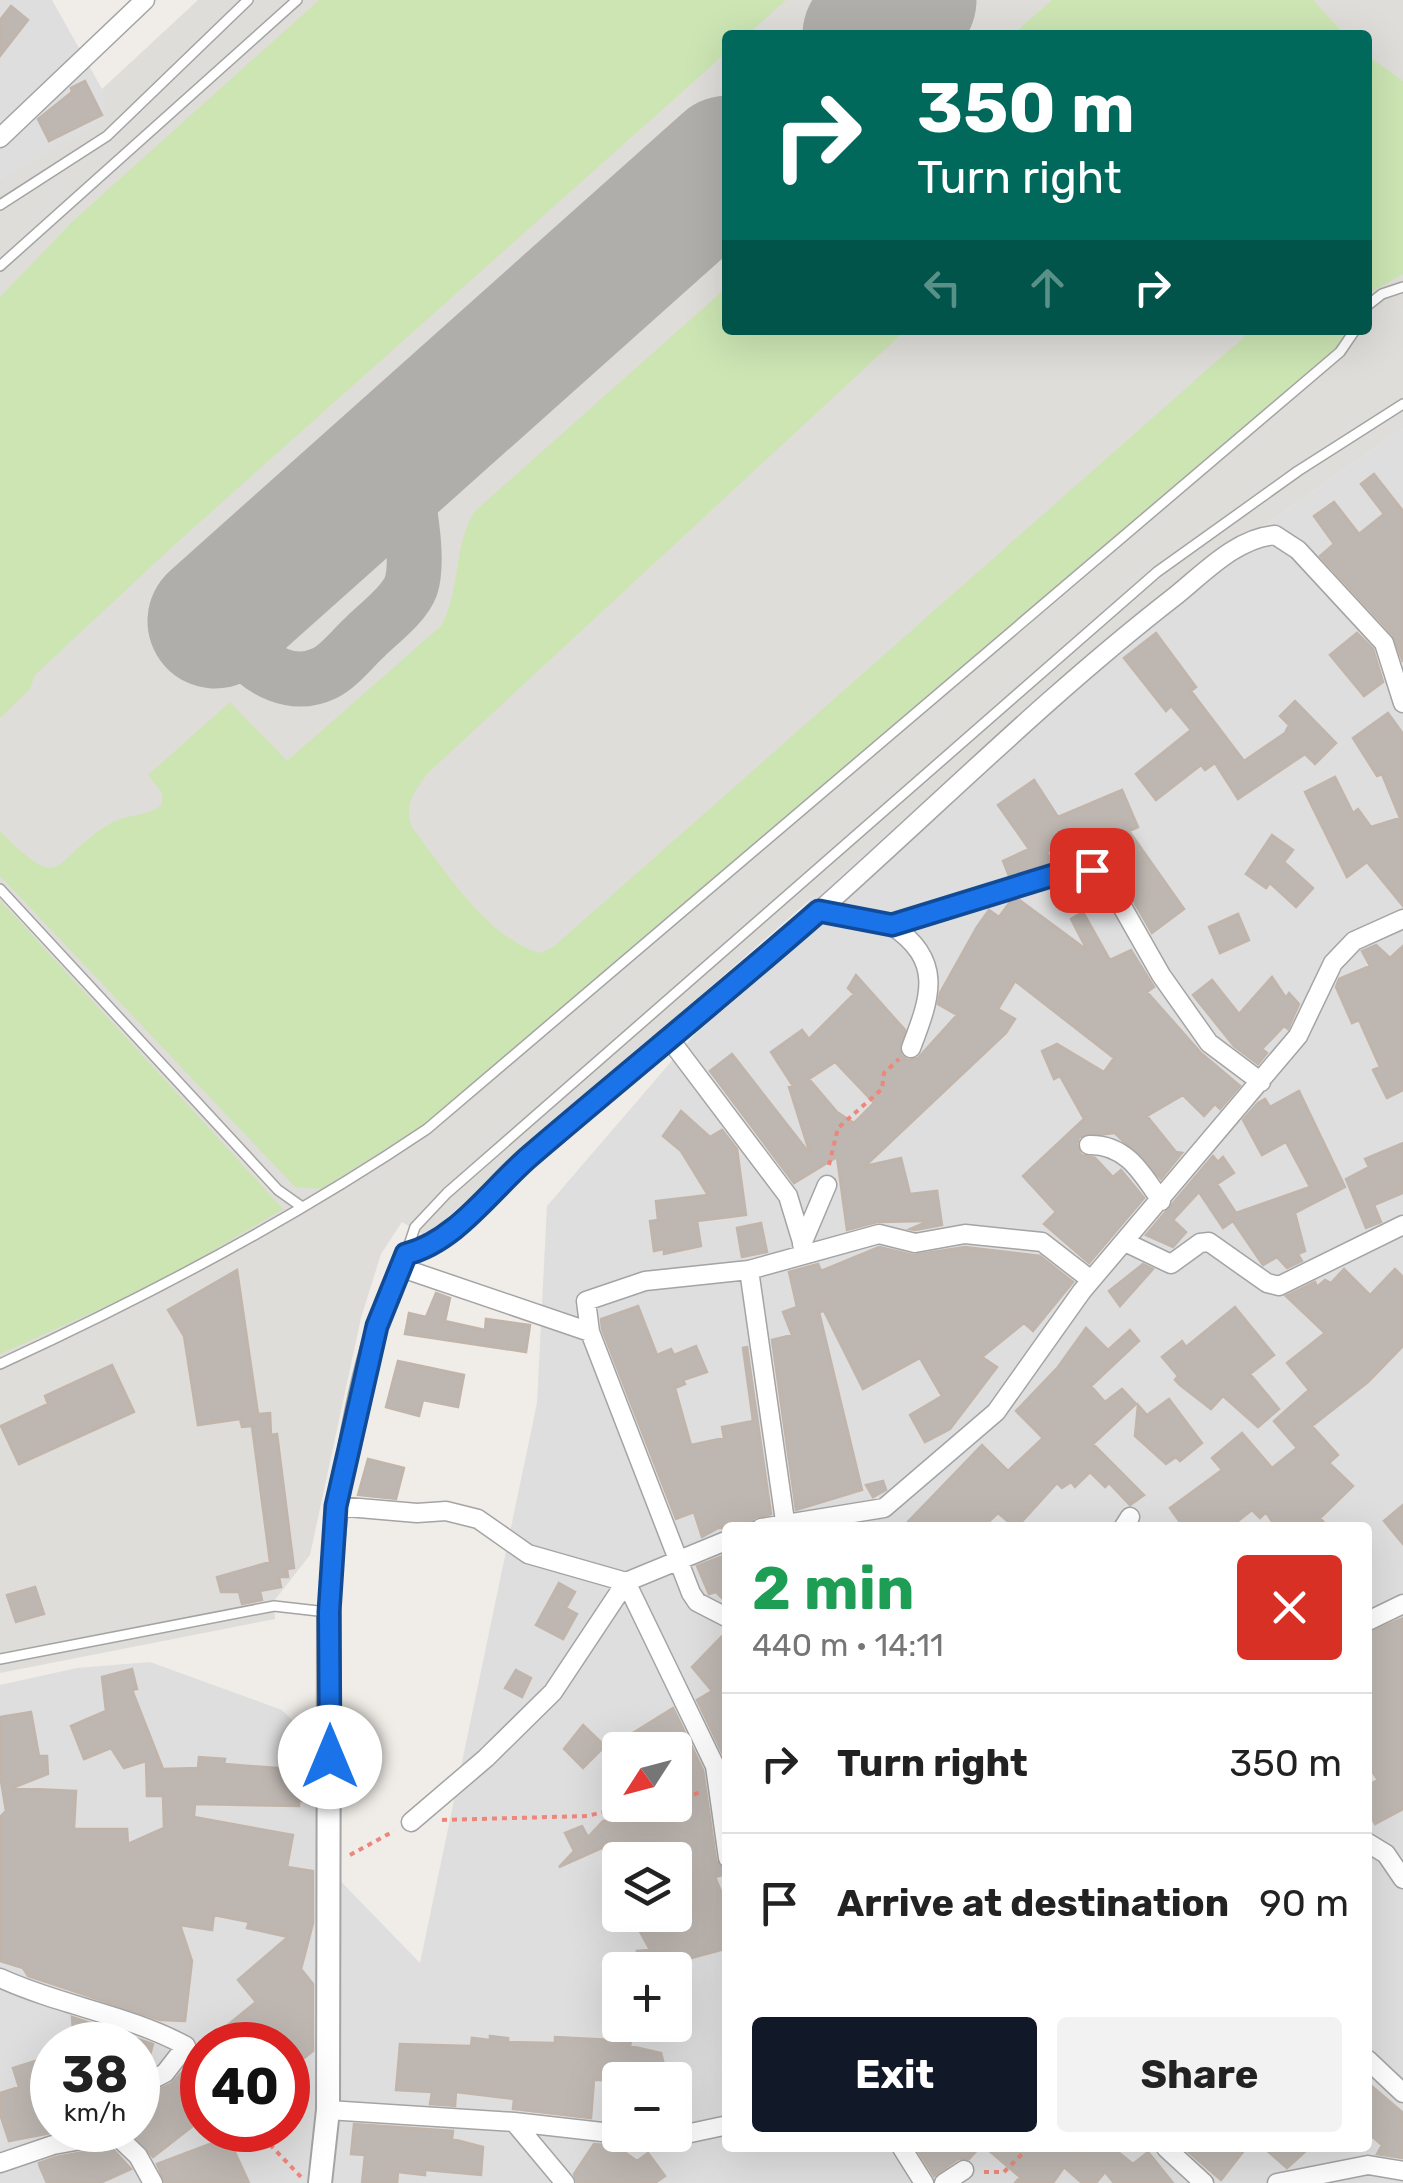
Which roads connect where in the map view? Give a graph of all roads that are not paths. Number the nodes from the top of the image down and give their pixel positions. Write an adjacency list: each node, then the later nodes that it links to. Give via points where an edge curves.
1 (146, 0): 6 (street)
2 (248, 0): 4 (lane)
3 (297, 0): 5 (lane)
4 (129, 117): 5 (lane); 7 (lane)
5 (144, 137): 8 (lane)
6 (0, 138)
7 (0, 206)
8 (0, 266)
9 (1403, 287): 10 (lane)
10 (1372, 303)
11 (1352, 335): 24 (lane, via 540,1036 428,1129)
12 (1403, 404): 28 (lane, via 1157,572 447,1194 415,1227)
13 (1403, 703): 15 (street, via 1384,644 1353,609 1285,540 1253,540 1124,636)
14 (0, 889): 24 (lane, via 278,1190)
15 (819, 911): 17 (street); 18 (street)
16 (1403, 919): 20 (street, via 1354,941 1333,963 1298,1036)
17 (892, 925): 19 (street, via 913,939 929,964 929,988); 20 (street, via 1057,874 1103,873 1161,976 1209,1043)
18 (671, 1041): 27 (street, via 788,1196); 28 (street, via 447,1233)
19 (911, 1048)
20 (1261, 1082): 23 (street)
21 (1090, 1145): 23 (street, via 1108,1144 1127,1156)
22 (827, 1185): 27 (street)
23 (1161, 1201): 26 (street)
24 (302, 1208): 32 (lane, via 162,1288)
25 (1403, 1225): 26 (street, via 1279,1286 1209,1242 1171,1264)
26 (1127, 1243): 30 (street)
27 (800, 1248): 29 (street); 30 (street, via 880,1234 914,1243 965,1234 1008,1238 1042,1242)
28 (402, 1260): 31 (street); 33 (street, via 377,1326)
29 (749, 1270): 31 (street, via 645,1280 598,1293 586,1300); 35 (street)
30 (1092, 1280): 34 (street, via 996,1412)
31 (590, 1332): 39 (street)
32 (0, 1364)
33 (336, 1506): 40 (street, via 446,1510 478,1519 528,1554); 42 (street)
34 (884, 1508): 35 (street); 37 (street)
35 (784, 1521): 36 (street)
36 (781, 1522)
37 (879, 1522)
38 (722, 1542): 39 (street)
39 (680, 1560): 40 (street); 43 (street, via 697,1602)
40 (626, 1582): 46 (street, via 715,1766); 47 (street, via 553,1692)
41 (1403, 1604): 44 (street)
42 (329, 1612): 45 (lane, via 274,1606); 56 (street)
43 (722, 1615)
44 (1372, 1619)
45 (0, 1659)
46 (722, 1813)
47 (411, 1822)
48 (1372, 1845): 49 (street)
49 (1403, 1879)
50 (0, 1978): 51 (street)
51 (134, 2022)
52 (160, 2034): 54 (street, via 186,2046)
53 (1372, 2064): 55 (street)
54 (160, 2075)
55 (1403, 2093)
56 (328, 2110): 57 (street); 69 (street)
57 (514, 2122): 59 (street); 70 (street)
58 (722, 2125): 60 (street)
59 (602, 2132)
60 (692, 2132)
61 (31, 2152): 65 (street)
62 (134, 2152): 68 (street)
63 (905, 2152): 71 (street)
64 (1170, 2152): 73 (street)
65 (0, 2162)
66 (964, 2170): 72 (street)
67 (1403, 2171): 74 (street, via 1368,2165)
68 (153, 2183)
69 (320, 2183)
70 (564, 2183)
71 (924, 2183)
72 (944, 2183)
73 (1204, 2183)
74 (1277, 2183)

